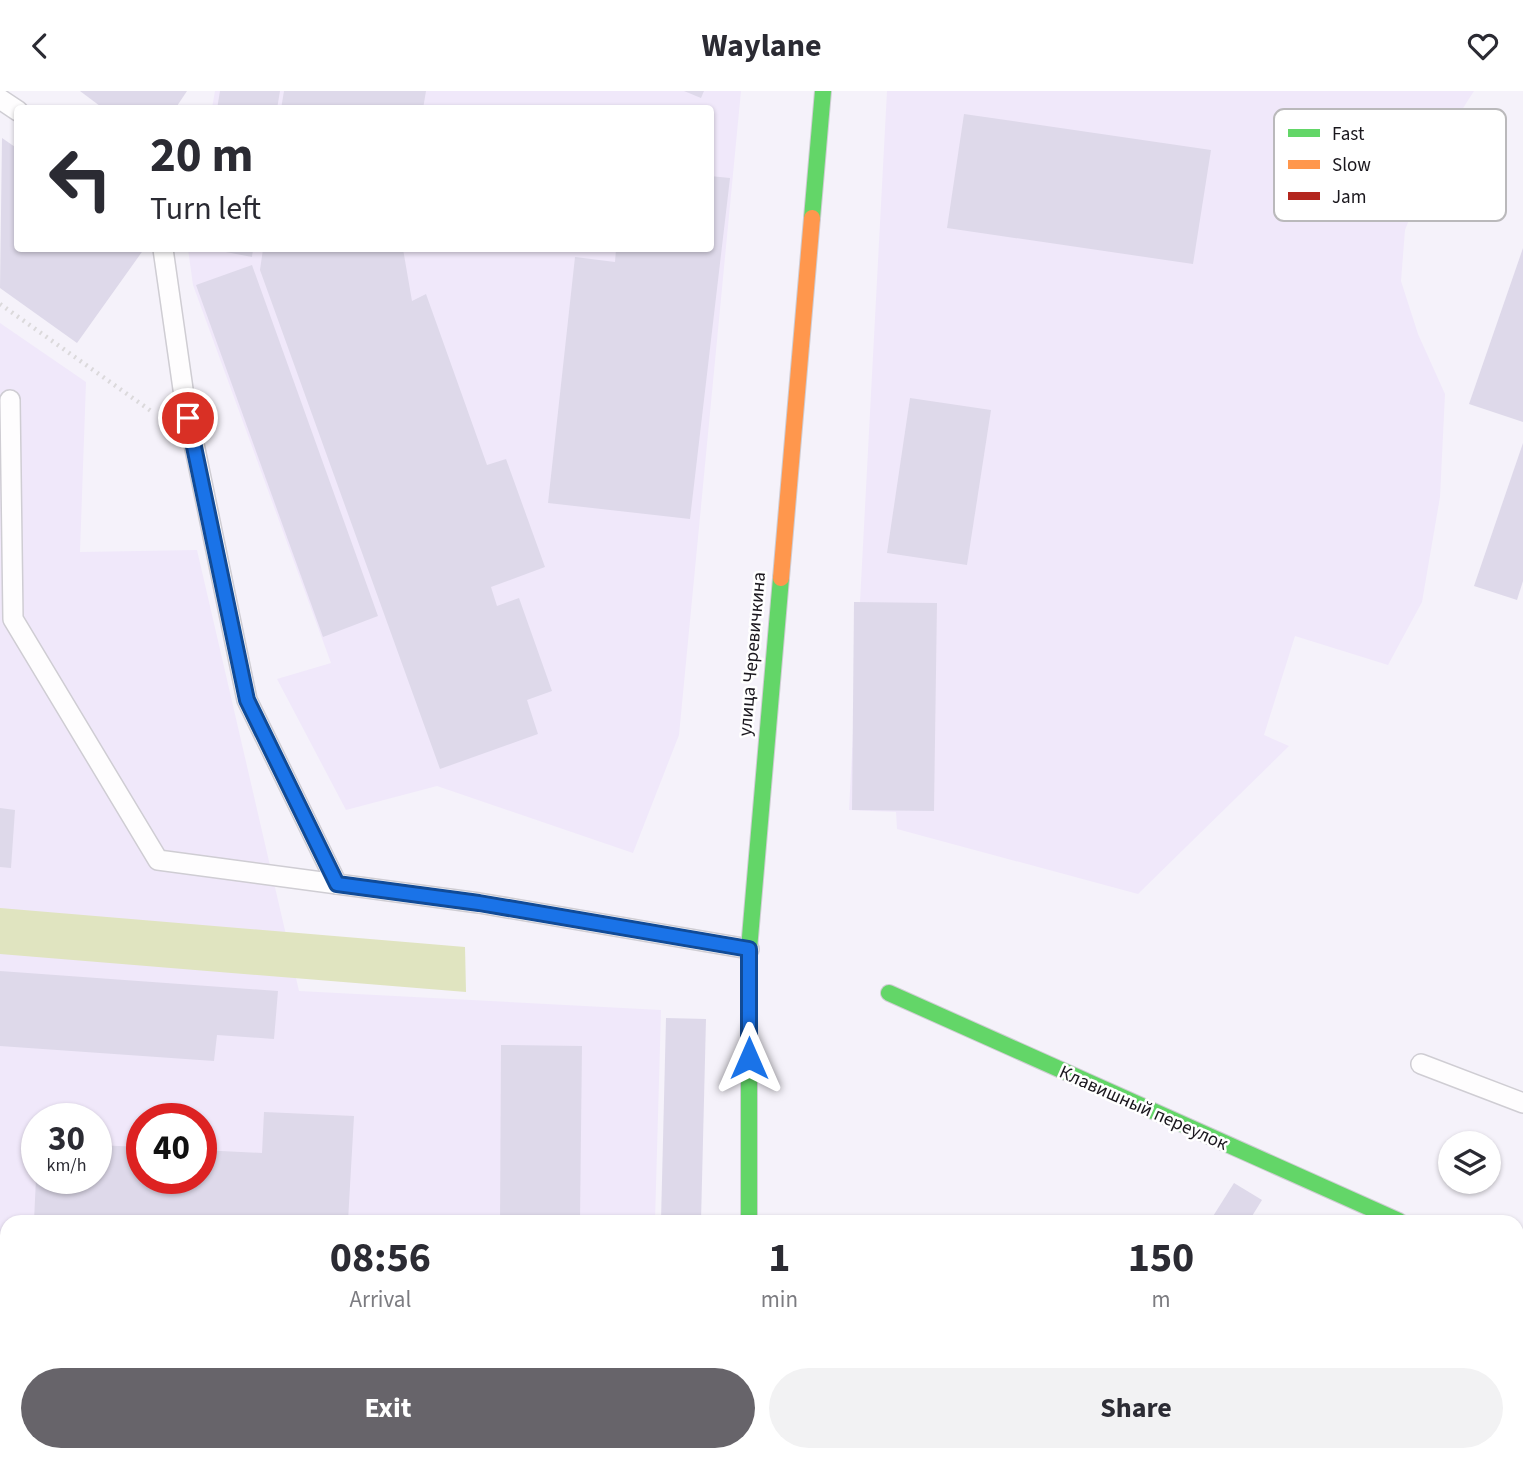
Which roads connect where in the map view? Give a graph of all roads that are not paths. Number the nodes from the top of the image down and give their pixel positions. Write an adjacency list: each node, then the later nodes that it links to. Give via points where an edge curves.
1 (822, 91): 5 (street, улица Черевичкина)
2 (163, 252): 4 (lane, via 193,440 247,700)
3 (10, 400): 4 (lane, via 13,619 158,859)
4 (337, 884): 5 (lane)
5 (749, 949): 9 (street, улица Черевичкина)
6 (889, 993): 10 (street, Клавишный переулок)
7 (1420, 1064): 8 (lane)
8 (1523, 1103)
9 (749, 1215)
10 (1386, 1215)

